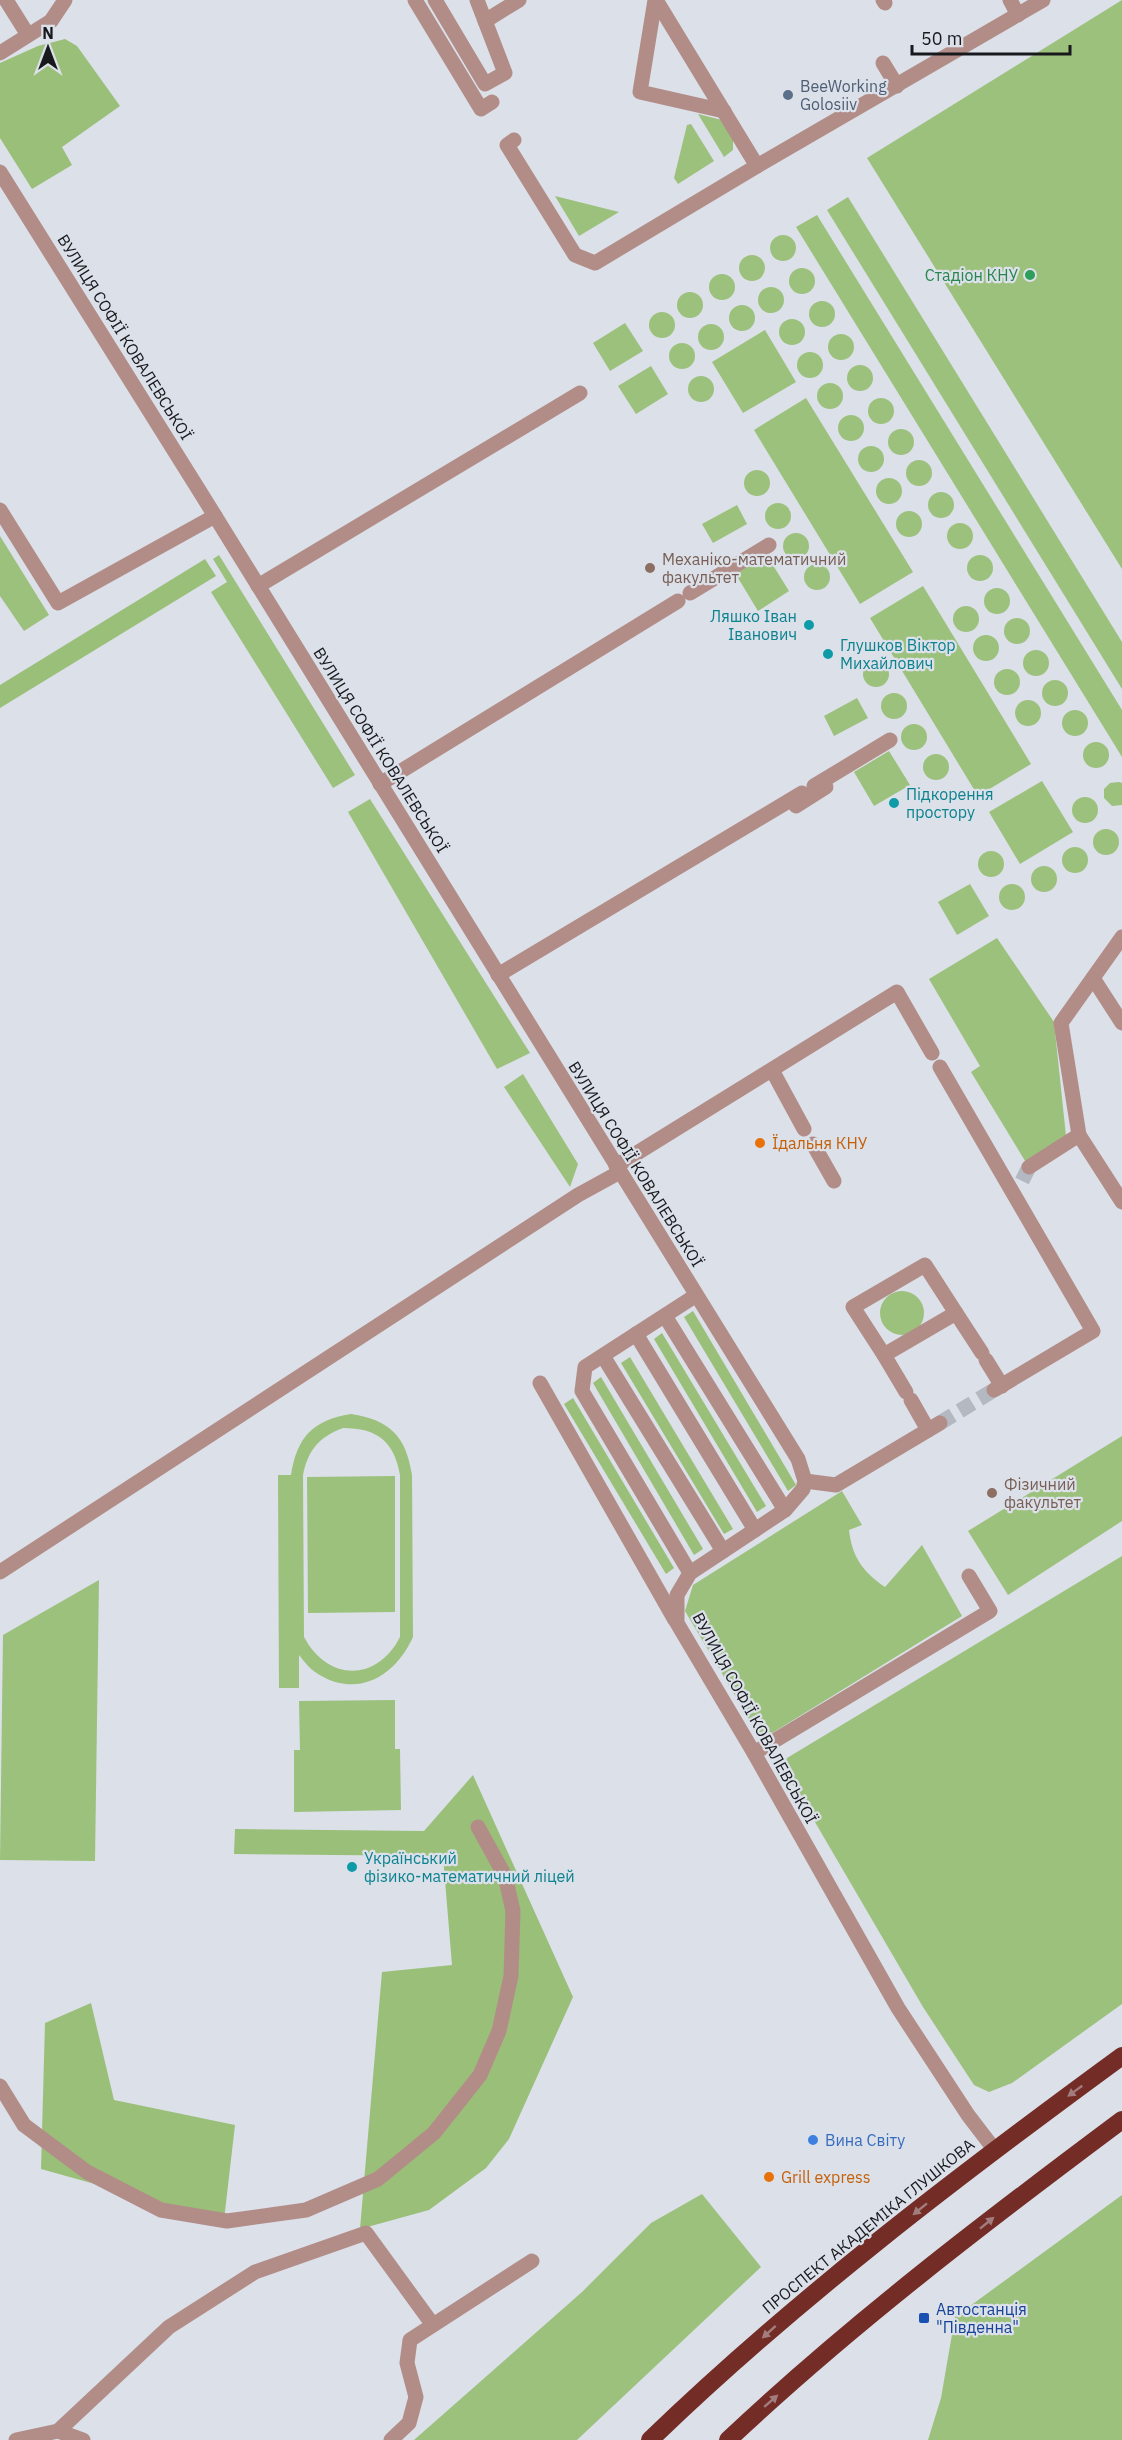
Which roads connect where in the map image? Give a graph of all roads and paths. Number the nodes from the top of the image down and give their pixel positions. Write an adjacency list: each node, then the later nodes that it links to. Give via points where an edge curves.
1 (6, 0): 12 (street)
2 (65, 0): 12 (street, via 51,21)
3 (415, 0): 16 (street, via 481,109)
4 (435, 0): 11 (street, via 485,84 505,73)
5 (477, 0): 11 (street)
6 (519, 0): 11 (street)
7 (656, 0): 17 (street); 17 (street, via 640,92)
8 (1010, 0): 10 (street)
9 (1043, 0): 10 (street)
10 (1018, 15): 15 (street)
11 (485, 21)
12 (28, 35): 13 (street)
13 (0, 53)
14 (882, 63): 15 (street)
15 (897, 86): 19 (street)
16 (492, 102)
17 (724, 111): 19 (street)
18 (514, 140): 19 (street, via 507,145 575,255 595,263)
19 (757, 166)
20 (0, 172): 23 (street, ВУЛИЦЯ СОФІЇ КОВАЛЕВСЬКОЇ)
21 (580, 393): 25 (street)
22 (0, 510): 23 (street, via 58,603)
23 (215, 516): 25 (street, ВУЛИЦЯ СОФІЇ КОВАЛЕВСЬКОЇ)
24 (769, 545): 27 (street)
25 (258, 586): 27 (street, ВУЛИЦЯ СОФІЇ КОВАЛЕВСЬКОЇ)
26 (890, 740): 28 (street)
27 (380, 784): 31 (street, ВУЛИЦЯ СОФІЇ КОВАЛЕВСЬКОЇ)
28 (812, 787): 29 (street, via 826,787); 31 (street)
29 (702, 864)
30 (1122, 937): 32 (street)
31 (498, 975): 41 (street, ВУЛИЦЯ СОФІЇ КОВАЛЕВСЬКОЇ)
32 (1093, 978): 33 (street); 38 (street, via 1061,1023)
33 (1122, 1023)
34 (932, 1053): 36 (street, via 897,993)
35 (940, 1067): 44 (street)
36 (772, 1070): 37 (street); 41 (street)
37 (804, 1129)
38 (1079, 1135): 40 (street); 45 (street)
39 (813, 1144): 42 (street)
40 (1029, 1167)
41 (618, 1169): 46 (street, ВУЛИЦЯ СОФІЇ КОВАЛЕВСЬКОЇ); 57 (street)
42 (834, 1181)
43 (1022, 1181): 44 (street)
44 (1016, 1198): 47 (street, via 1093,1331 998,1388)
45 (1122, 1202)
46 (695, 1296): 48 (street); 53 (street, ВУЛИЦЯ СОФІЇ КОВАЛЕВСЬКОЇ, via 798,1459)
47 (956, 1313): 50 (street); 50 (street, via 925,1265 853,1307)
48 (665, 1316): 49 (street); 54 (street)
49 (636, 1334): 51 (street); 55 (street)
50 (884, 1355): 53 (street, via 908,1396 934,1426 836,1485)
51 (603, 1356): 56 (street); 58 (street, via 585,1367 582,1391)
52 (540, 1383): 60 (street)
53 (805, 1480): 54 (street, via 803,1489)
54 (785, 1510): 55 (street)
55 (755, 1530): 56 (street)
56 (723, 1551): 58 (street)
57 (0, 1572)
58 (690, 1573): 60 (street, ВУЛИЦЯ СОФІЇ КОВАЛЕВСЬКОЇ, via 677,1595)
59 (969, 1576): 61 (street, via 990,1611)
60 (677, 1623): 61 (street, ВУЛИЦЯ СОФІЇ КОВАЛЕВСЬКОЇ)
61 (754, 1753): 66 (street, ВУЛИЦЯ СОФІЇ КОВАЛЕВСЬКОЇ, via 898,2008)
62 (478, 1827): 64 (street, via 506,1876 513,1911 511,1976 499,2031 480,2075 435,2133 378,2179 306,2210 227,2221 161,2210 87,2172 24,2125)
63 (1122, 2056): 66 (highway, ПРОСПЕКТ АКАДЕМІКА ГЛУШКОВА, one-way to 66)
64 (0, 2086)
65 (1122, 2120): 74 (highway, one-way to 65, via 834,2346)
66 (994, 2150): 73 (highway, ПРОСПЕКТ АКАДЕМІКА ГЛУШКОВА, one-way to 73, via 801,2304)
67 (532, 2261): 68 (street)
68 (433, 2325): 69 (street, via 366,2233 255,2272 236,2284 169,2327); 72 (street, via 410,2340 407,2364 416,2397 409,2423)
69 (58, 2430): 70 (street); 71 (street)
70 (16, 2440)
71 (83, 2440)
72 (391, 2440)
73 (650, 2440)
74 (728, 2440)

